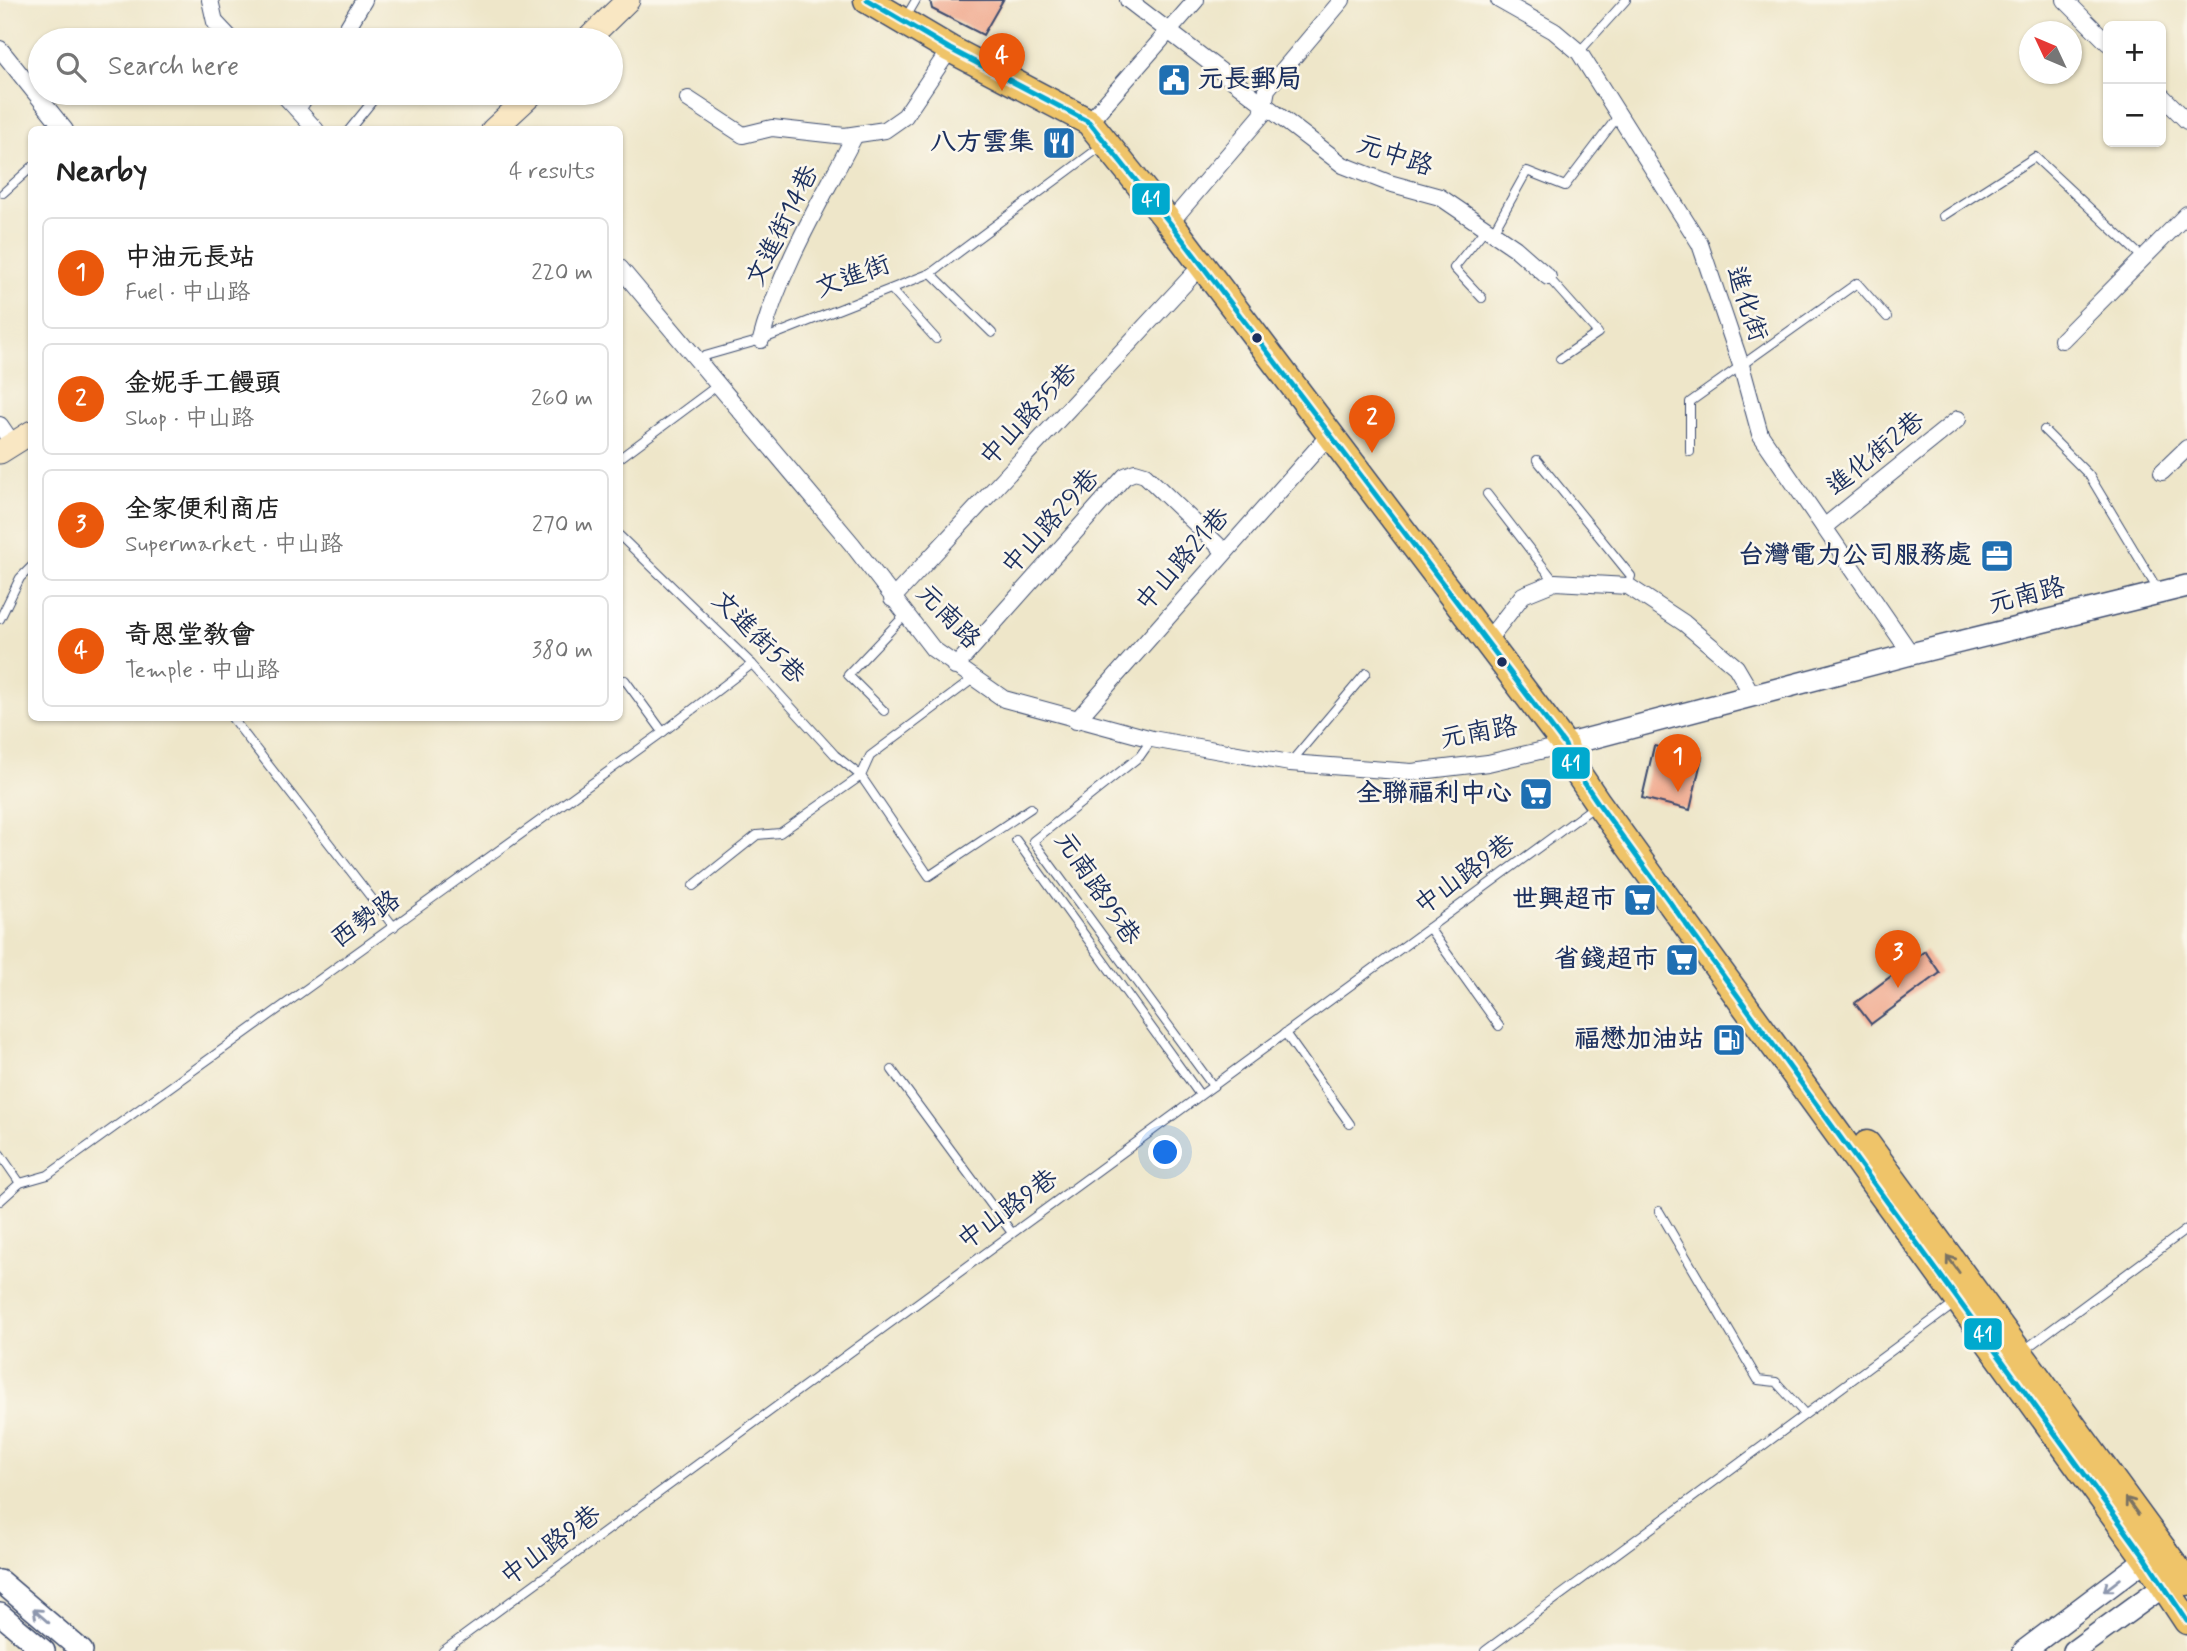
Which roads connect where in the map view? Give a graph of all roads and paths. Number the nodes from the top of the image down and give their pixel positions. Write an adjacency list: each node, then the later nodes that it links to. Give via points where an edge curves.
1 (210, 0): 12 (street)
2 (364, 0): 13 (street)
3 (628, 0): 14 (main road)
4 (866, 0): 11 (main road)
5 (1128, 0): 15 (street, 元中路)
6 (1196, 0): 15 (street)
7 (1342, 0): 23 (street, via 1267,89)
8 (1499, 0): 19 (street, 進化街)
9 (1626, 0): 19 (lane)
10 (2065, 0): 16 (street)
11 (909, 11): 18 (main road)
12 (221, 28)
13 (347, 28)
14 (599, 28)
15 (1169, 30): 23 (street, 元中路); 32 (street)
16 (2103, 38)
17 (0, 48): 20 (street)
18 (950, 49): 32 (main road); 37 (street, via 905,117 885,131)
19 (1579, 51): 30 (street, 進化街)
20 (28, 83)
21 (688, 99): 37 (street, via 743,135 772,128)
22 (2166, 100): 31 (street)
23 (1264, 104): 43 (street, via 1262,115); 44 (street, 元中路, via 1343,165 1440,197)
24 (45, 105): 33 (street)
25 (293, 105): 29 (street)
26 (300, 105): 29 (street)
27 (369, 105): 35 (lane)
28 (522, 105): 36 (main road)
29 (297, 109): 34 (street)
30 (1619, 115): 44 (lane, via 1565,186 1527,171); 59 (street, 進化街, via 1700,244)
31 (2187, 121)
32 (1089, 122): 38 (main road)
33 (62, 126)
34 (312, 126)
35 (352, 126)
36 (502, 126)
37 (855, 135): 54 (street, 文進街14巷, via 794,256)
38 (1106, 143): 43 (main road); 48 (lane, 文進街)
39 (28, 171): 40 (lane)
40 (3, 193)
41 (2187, 214): 45 (street)
42 (1943, 216): 45 (lane, via 2035,157)
43 (1170, 223): 46 (main road)
44 (1489, 230): 49 (street, 元中路); 51 (lane, via 1454,268)
45 (2143, 258): 56 (street)
46 (1202, 265): 63 (main road); 78 (street, 中山路35巷)
47 (623, 271): 57 (street)
48 (930, 273): 50 (lane, 文進街); 53 (lane)
49 (1548, 277): 58 (lane, via 1598,333)
50 (892, 290): 54 (lane, 文進街); 55 (lane)
51 (1482, 298)
52 (1887, 317): 59 (lane, via 1857,283)
53 (992, 333)
54 (761, 340): 57 (lane, 文進街)
55 (936, 340)
56 (2062, 340)
57 (698, 358): 60 (street)
58 (1560, 359)
59 (1741, 365): 65 (lane, via 1690,402); 70 (street, 進化街, via 1760,434)
60 (720, 384): 66 (lane); 78 (street)
61 (1958, 419): 70 (street, 進化街2巷)
62 (2044, 430): 77 (lane, via 2089,475)
63 (1330, 433): 72 (street, 中山路21巷); 81 (main road)
64 (2187, 448): 68 (street)
65 (1690, 452)
66 (623, 456)
67 (1537, 460): 75 (lane, via 1631,576)
68 (2162, 472)
69 (1487, 494): 74 (lane)
70 (1824, 527): 82 (street, 進化街)
71 (623, 540): 83 (lane, 文進街5巷)
72 (1223, 550): 84 (street, 中山路29巷, via 1145,475 1125,475); 90 (street, 中山路21巷)
73 (28, 570): 80 (lane)
74 (1555, 582): 75 (street); 81 (street, via 1523,596)
75 (1628, 586): 88 (street, via 1684,623 1736,667)
76 (2187, 586): 77 (street, 元南路)
77 (2160, 593): 82 (street, 元南路)
78 (892, 599): 79 (street, 元南路)
79 (905, 614): 84 (street, 元南路, via 933,649); 89 (lane, via 848,675)
80 (0, 619)
81 (1487, 641): 94 (main road)
82 (1911, 654): 88 (street, 元南路)
83 (752, 664): 92 (lane, 西勢路); 96 (lane, 文進街5巷, via 835,755)
84 (955, 667): 87 (street, 元南路)
85 (1366, 673): 95 (lane)
86 (625, 680): 92 (lane)
87 (973, 680): 90 (street, 元南路, via 1004,699); 96 (lane, via 870,756)
88 (1753, 696): 94 (street, 元南路)
89 (884, 711)
90 (1076, 720): 93 (street, 元南路)
91 (234, 721): 101 (lane)
92 (663, 732): 101 (lane, 西勢路)
93 (1152, 739): 95 (street, 元南路); 106 (lane, 元南路95巷, via 1140,756 1033,841)
94 (1565, 745): 95 (street, 元南路, via 1488,763 1412,772); 97 (main road, via 1571,764); 115 (main road, one-way to 94, via 1583,756)
95 (1290, 763)
96 (861, 776): 98 (lane, 文進街5巷, via 929,876); 100 (lane, via 780,833 757,835)
97 (1598, 803): 102 (lane, 中山路9巷); 115 (main road)
98 (1031, 808)
99 (1016, 840): 107 (lane)
100 (692, 886)
101 (394, 926): 110 (lane, 西勢路, via 48,1175)
102 (1429, 928): 103 (lane); 104 (lane, 中山路9巷)
103 (1499, 1026)
104 (1285, 1033): 106 (lane, 中山路9巷); 108 (lane)
105 (892, 1070): 114 (lane)
106 (1213, 1086): 107 (lane, 中山路9巷)
107 (1200, 1095): 114 (lane, 中山路9巷)
108 (1350, 1124)
109 (0, 1154): 110 (lane)
110 (20, 1183): 111 (lane, 西勢路)
111 (0, 1200)
112 (1660, 1211): 117 (lane, via 1758,1380 1776,1382)
113 (2187, 1228): 116 (lane)
114 (1012, 1233): 124 (lane, 中山路9巷)
115 (1966, 1297): 116 (main road); 117 (lane)
116 (2012, 1359): 118 (main road)
117 (1805, 1414): 125 (lane)
118 (2166, 1573): 121 (main road); 126 (street, one-way to 126); 127 (street)
119 (0, 1581): 123 (street, one-way to 119)
120 (0, 1614): 122 (street)
121 (2187, 1621)
122 (44, 1651)
123 (82, 1651)
124 (443, 1651)
125 (1485, 1651)
126 (2024, 1651)
127 (2074, 1651)

